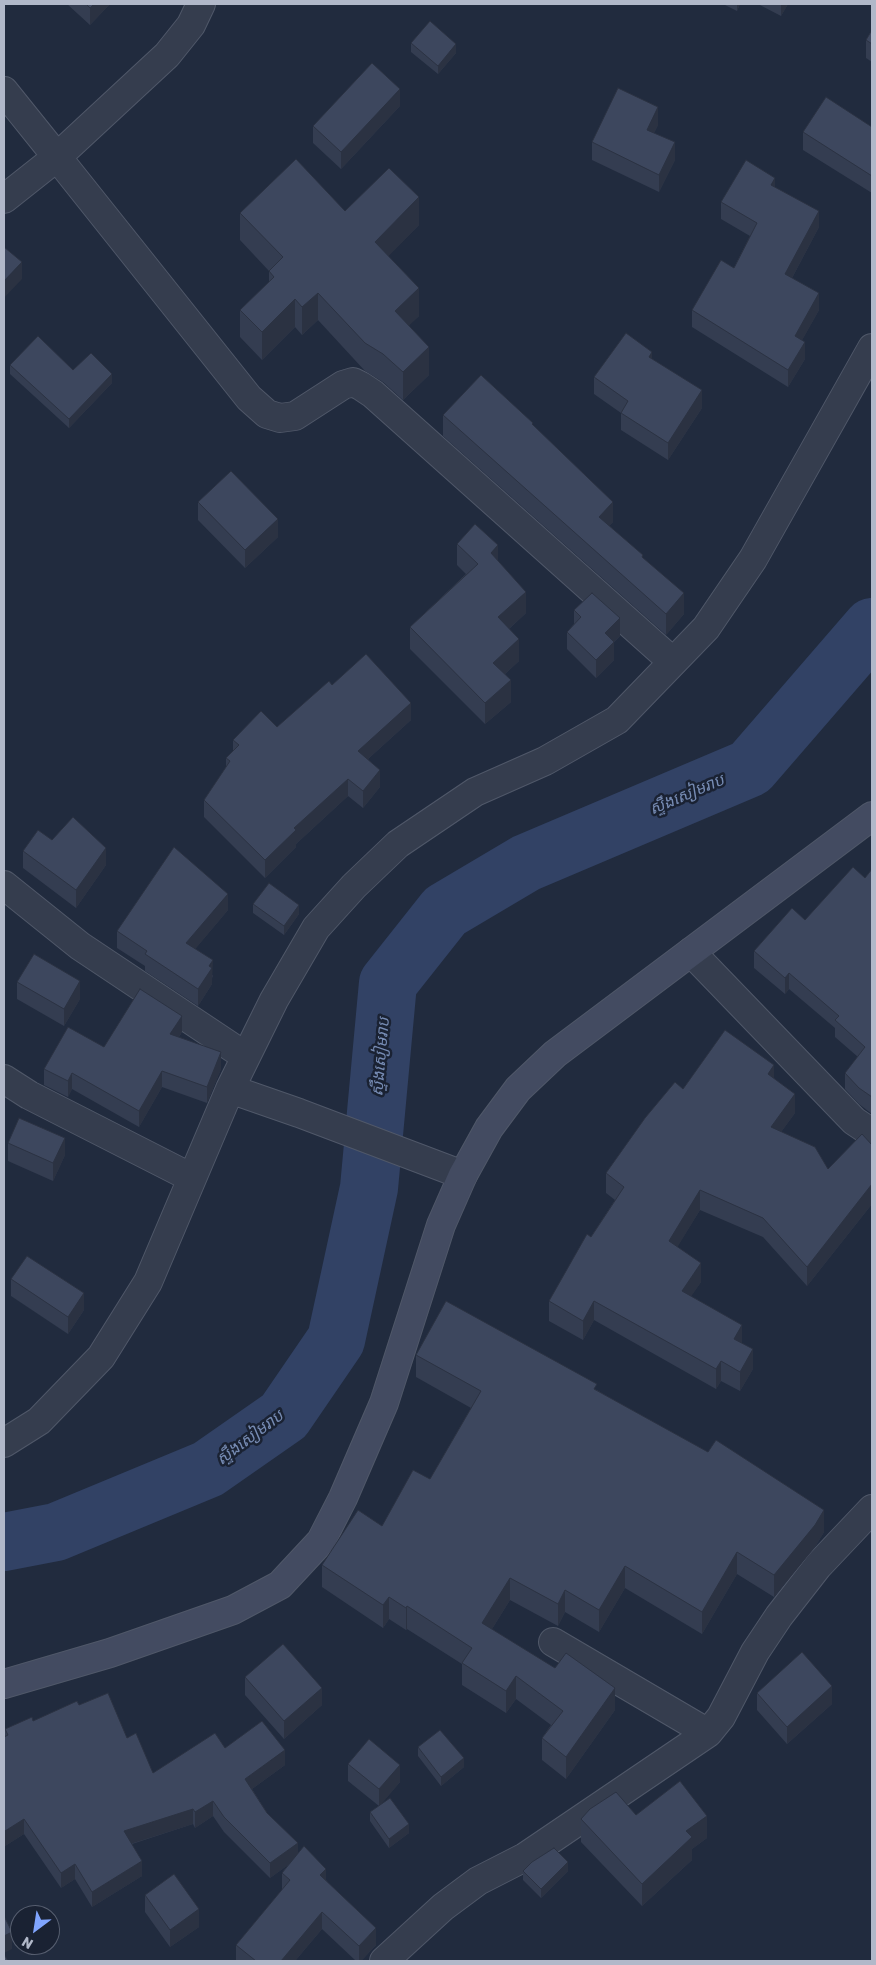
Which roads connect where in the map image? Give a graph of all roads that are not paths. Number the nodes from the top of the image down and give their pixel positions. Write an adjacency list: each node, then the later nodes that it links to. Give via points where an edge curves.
1 (201, 4): 3 (street, via 191,25 166,55)
2 (4, 90): 3 (street)
3 (57, 157): 4 (street); 6 (street, via 249,398 267,414 280,418 295,416 343,385 353,382 361,386)
4 (4, 199)
5 (872, 348): 6 (street, via 754,559 706,628)
6 (673, 662): 10 (street, via 617,720 545,761 475,792 398,844 316,928)
7 (872, 816): 9 (street)
8 (4, 885): 10 (street, via 80,946)
9 (691, 952): 13 (street, via 854,1121); 14 (street, via 535,1072 489,1128)
10 (246, 1056): 12 (street)
11 (4, 1079): 15 (street, via 29,1095)
12 (230, 1089): 14 (street); 15 (street)
13 (872, 1133)
14 (464, 1175): 19 (street, via 441,1225 384,1403 321,1542 280,1585 233,1610 110,1653)
15 (192, 1178): 16 (street, via 148,1282 100,1357 39,1421)
16 (4, 1443)
17 (872, 1509): 20 (street, via 818,1566 779,1616 755,1652 721,1717)
18 (554, 1642): 20 (street)
19 (4, 1684)
20 (708, 1733): 21 (street, via 526,1857 478,1881 443,1907)
21 (384, 1961)

